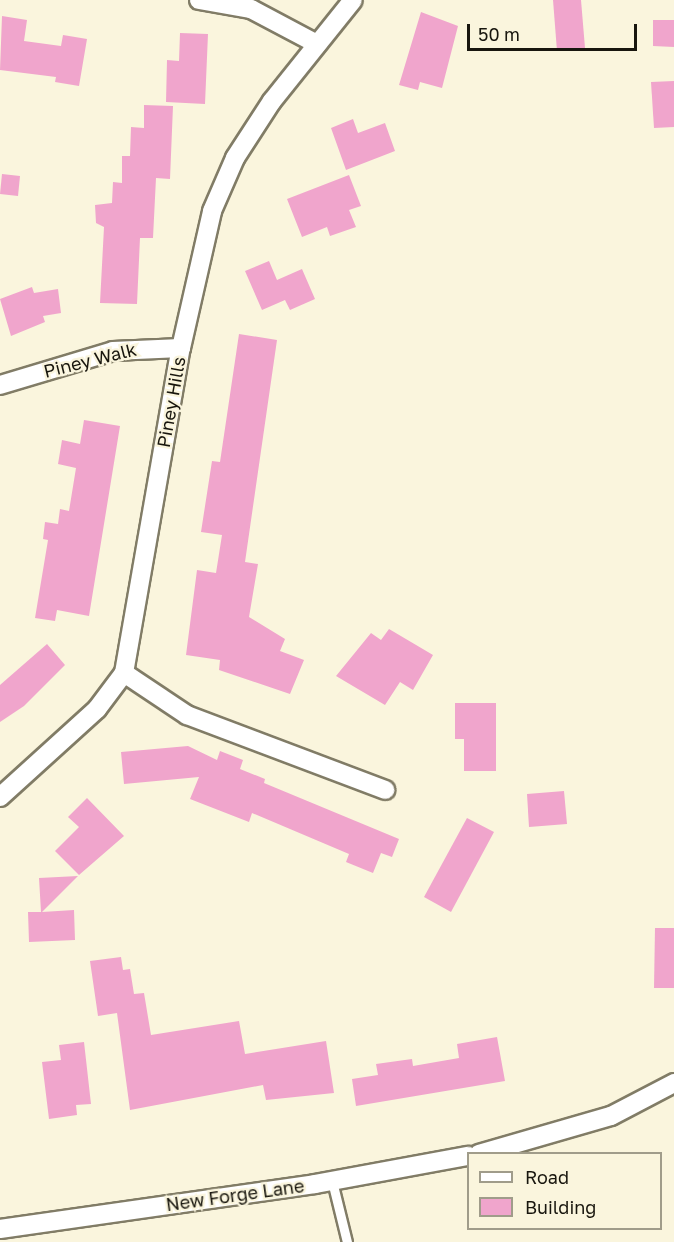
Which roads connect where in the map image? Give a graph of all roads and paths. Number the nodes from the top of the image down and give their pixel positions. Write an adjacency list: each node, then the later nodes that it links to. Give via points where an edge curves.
1 (199, 0): 3 (street, via 251,9)
2 (353, 0): 3 (street, Piney Hills)
3 (317, 44): 4 (street, Piney Hills, via 235,158 209,222)
4 (181, 348): 5 (street, Piney Walk, via 114,351); 6 (street, Piney Hills)
5 (0, 385)
6 (124, 673): 7 (street, via 187,715); 8 (street, Piney Hills, via 97,709)
7 (385, 790)
8 (0, 797)
9 (674, 1083): 10 (street, via 611,1116)
10 (486, 1152)
11 (467, 1156): 12 (street, New Forge Lane)
12 (332, 1181): 13 (street, New Forge Lane); 14 (lane)
13 (0, 1229)
14 (347, 1242)

